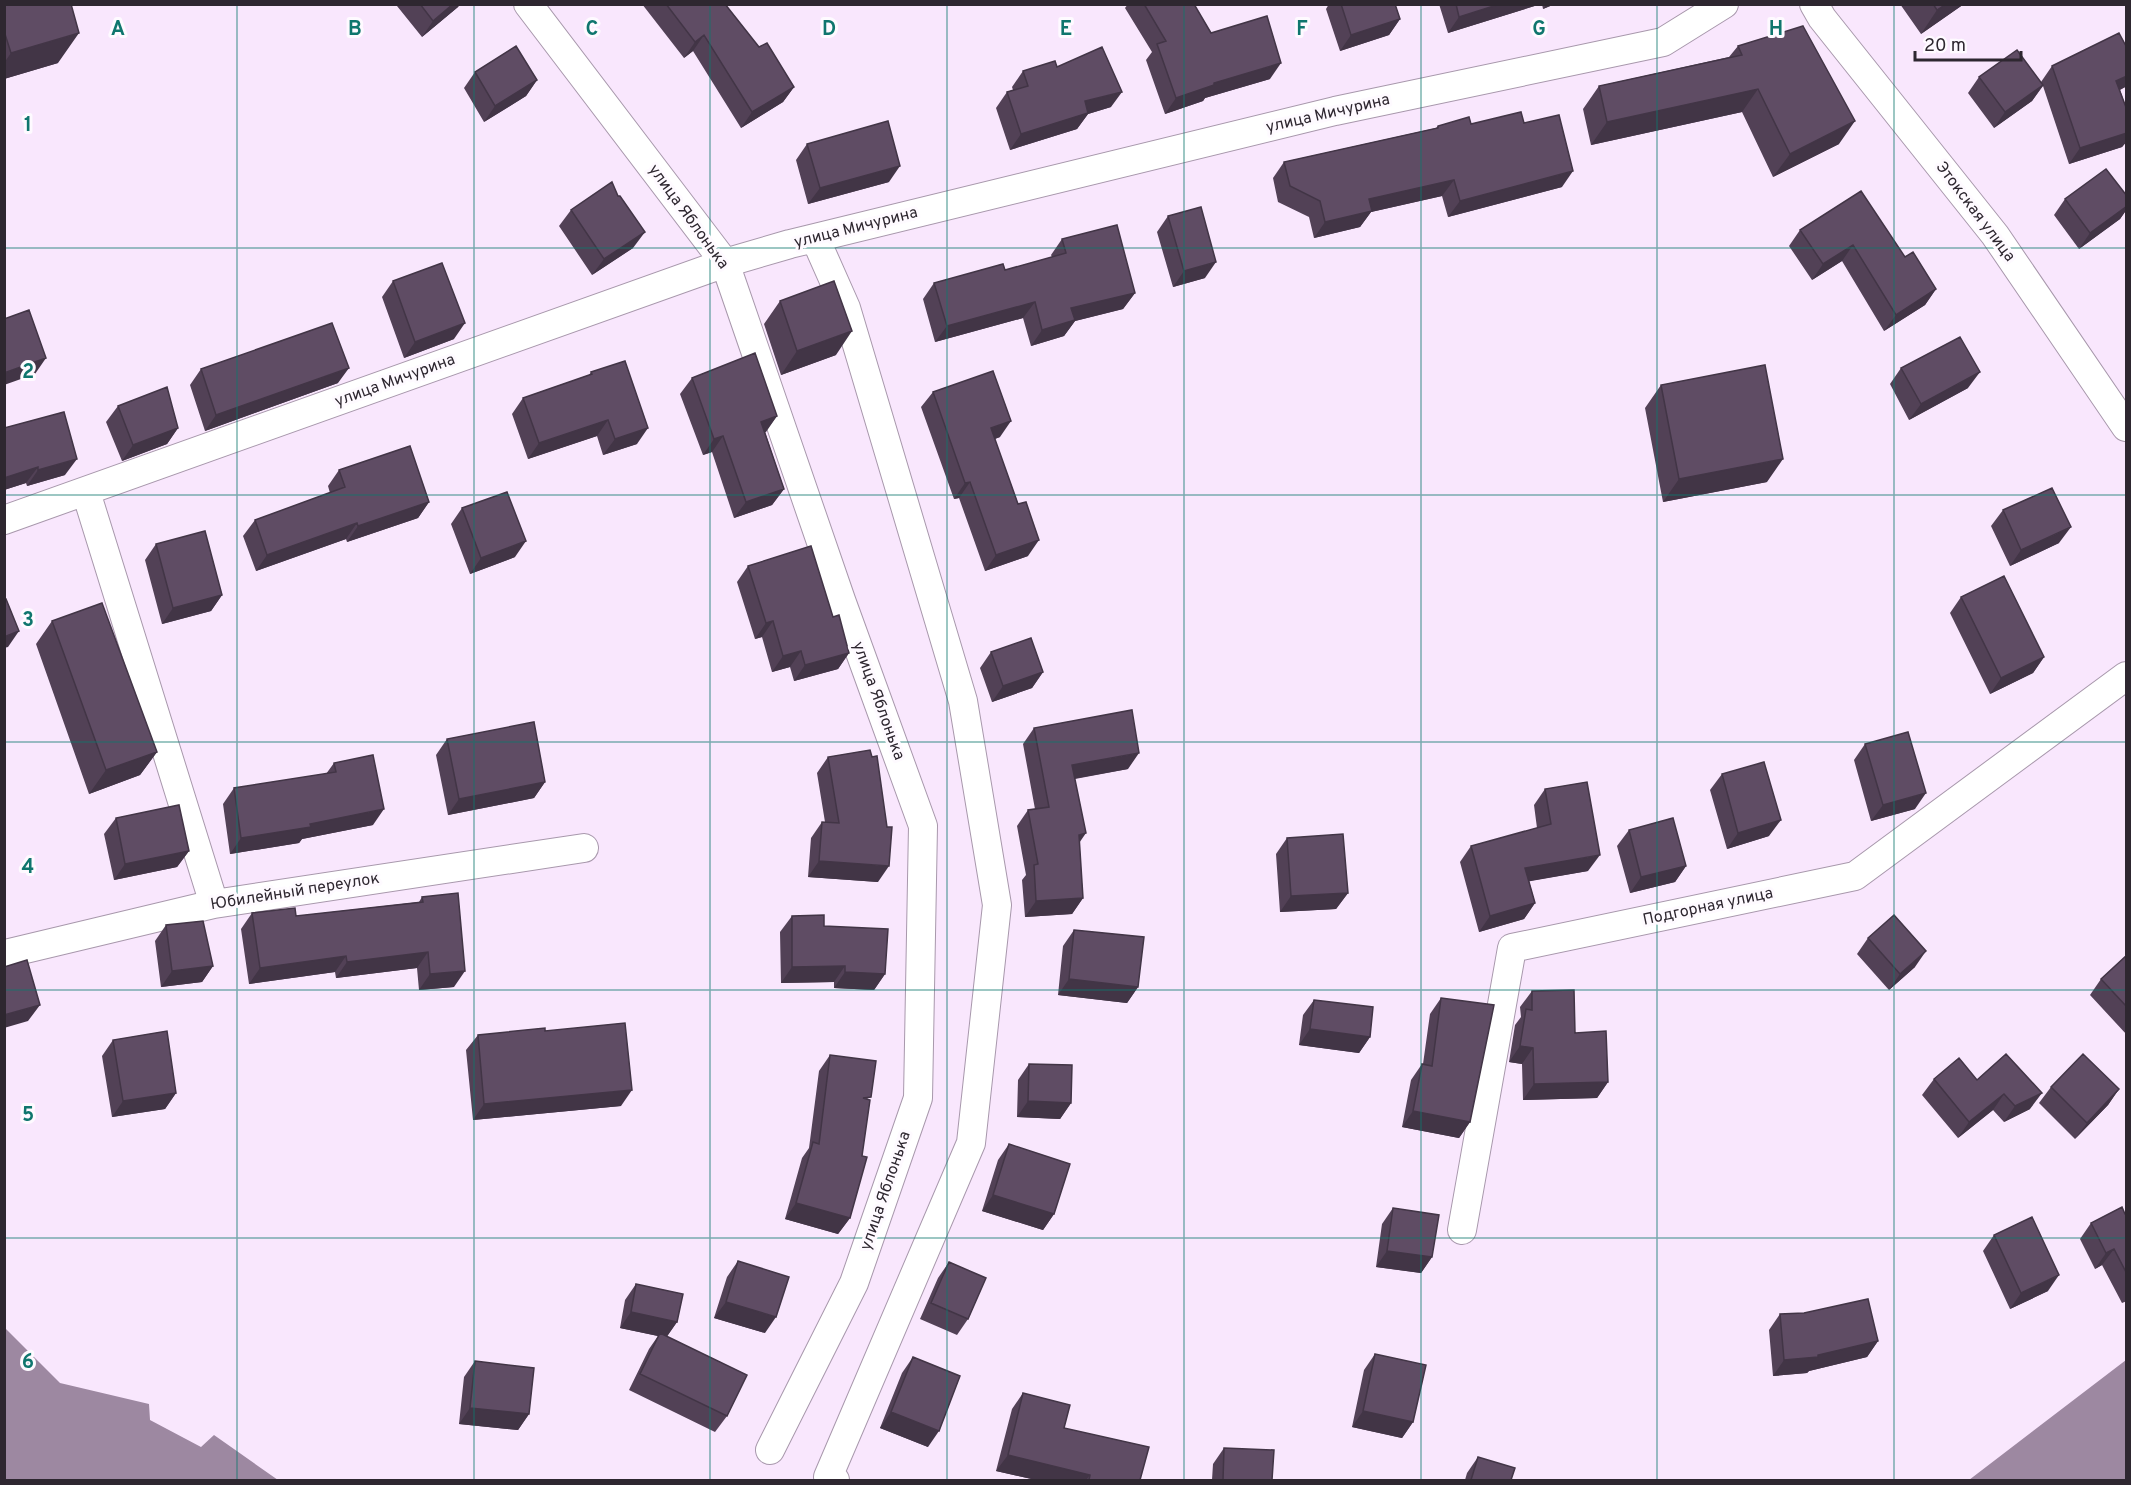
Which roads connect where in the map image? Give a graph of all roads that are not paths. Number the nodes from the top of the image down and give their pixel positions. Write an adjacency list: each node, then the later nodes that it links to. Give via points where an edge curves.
1 (528, 4): 5 (street, улица Яблонька)
2 (1724, 4): 4 (street, улица Мичурина, via 1663,42 1335,111)
3 (1814, 4): 6 (street, Этокская улица, via 1995,235)
4 (815, 238): 5 (street, улица Мичурина); 15 (street, via 846,308 963,701 998,905 971,1143)
5 (725, 263): 7 (street, улица Мичурина); 14 (street, улица Яблонька, via 924,826 918,1098 854,1283)
6 (2127, 427)
7 (86, 492): 8 (street, улица Мичурина); 11 (street)
8 (4, 520)
9 (2127, 676): 13 (street, Подгорная улица, via 1855,876 1512,948)
10 (584, 848): 11 (street, Юбилейный переулок)
11 (214, 904): 12 (street, Юбилейный переулок)
12 (9, 953)
13 (1462, 1230)
14 (770, 1450)
15 (832, 1479)

